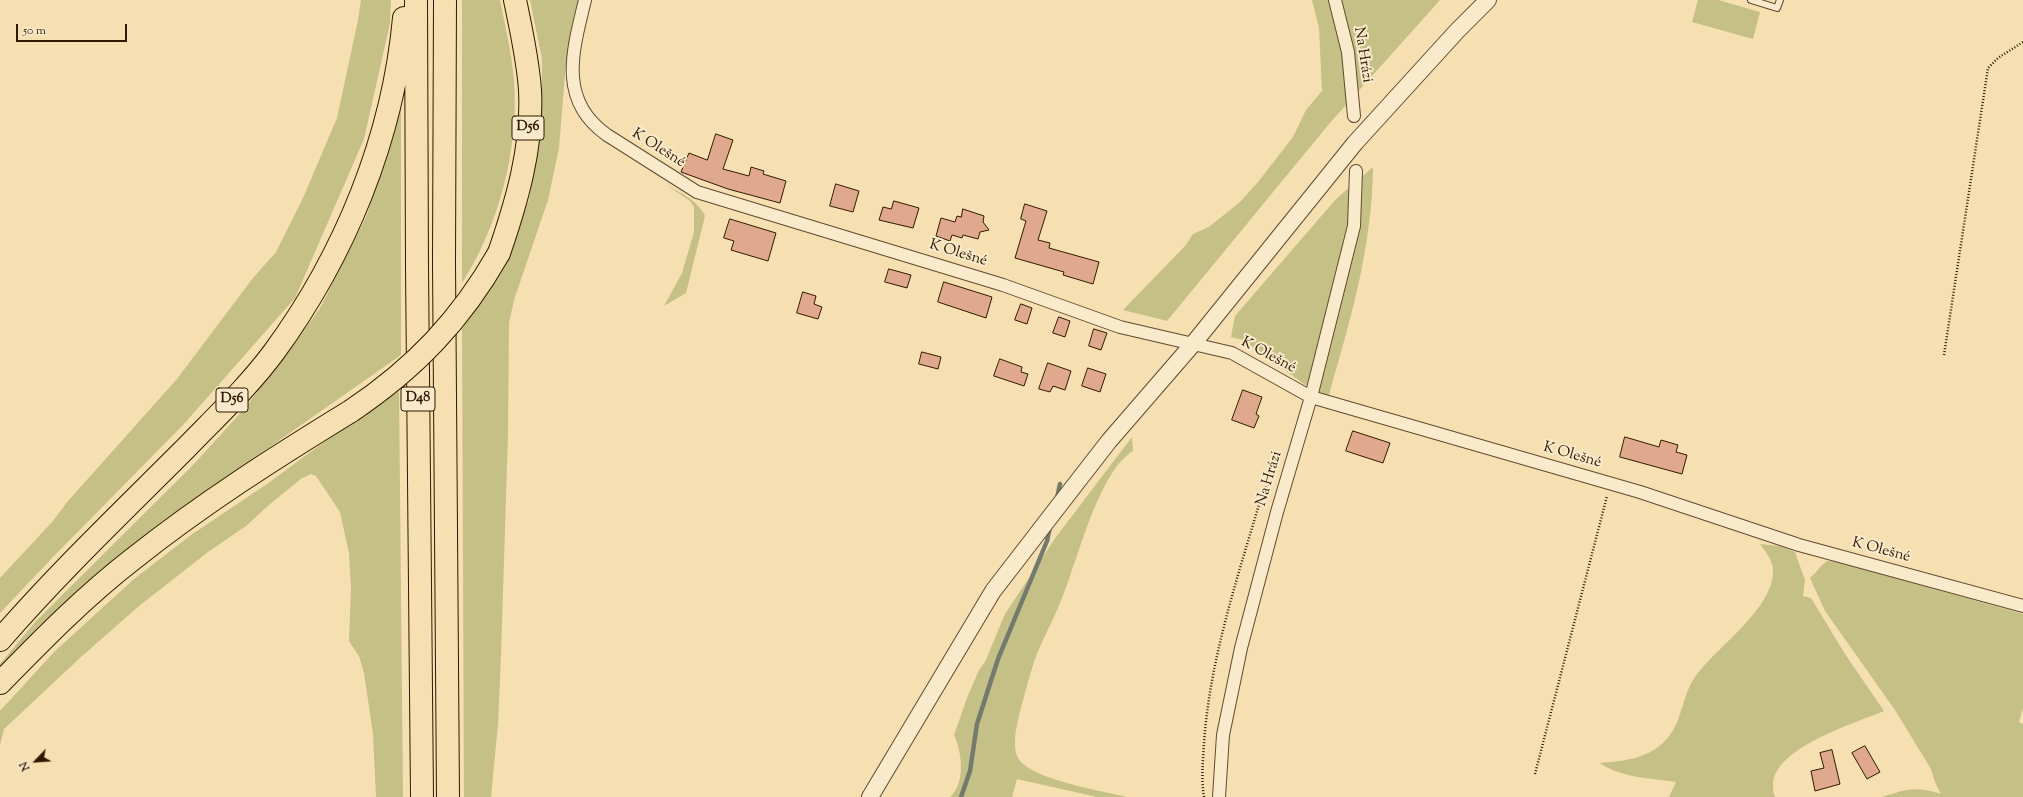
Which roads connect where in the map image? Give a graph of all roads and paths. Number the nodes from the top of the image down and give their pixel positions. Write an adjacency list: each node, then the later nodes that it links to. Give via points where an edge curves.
1 (405, 0): 19 (highway, D56, via 398,64 389,108 373,162 349,222 310,299 273,354 236,396)
2 (416, 0): 22 (highway, D48)
3 (445, 0): 23 (highway, D48)
4 (515, 0): 20 (highway, D56, bridge, via 530,90 530,116 525,154 517,200 499,253 470,300 436,342 395,379 185,519 131,560 64,620)
5 (585, 0): 13 (street, K Olešné, via 572,71 575,94 583,111 596,128 697,192 1003,285 1120,327)
6 (1335, 0): 11 (street, Na Hrázi, via 1348,52)
7 (1488, 0): 13 (street, via 1355,144)
8 (1750, 0): 9 (lane, via 1777,8)
9 (1780, 0)
10 (2023, 42): 14 (path, via 1998,58 1988,68)
11 (1354, 116)
12 (1356, 171): 15 (street, Na Hrázi, via 1354,226)
13 (1193, 344): 15 (street, K Olešné, via 1232,353); 24 (street, via 1109,441 993,591)
14 (1944, 355)
15 (1311, 398): 16 (street, Na Hrázi); 17 (street, K Olešné)
16 (1291, 466): 25 (path, via 1270,482 1263,491 1226,622 1206,711 1201,782); 26 (street, Na Hrázi, via 1241,648 1223,735)
17 (1611, 484): 18 (street, K Olešné, via 1799,545); 21 (path)
18 (2023, 606)
19 (0, 640)
20 (0, 683)
21 (1535, 774)
22 (422, 797)
23 (448, 797)
24 (870, 797)
25 (1204, 797)
26 (1220, 797)

